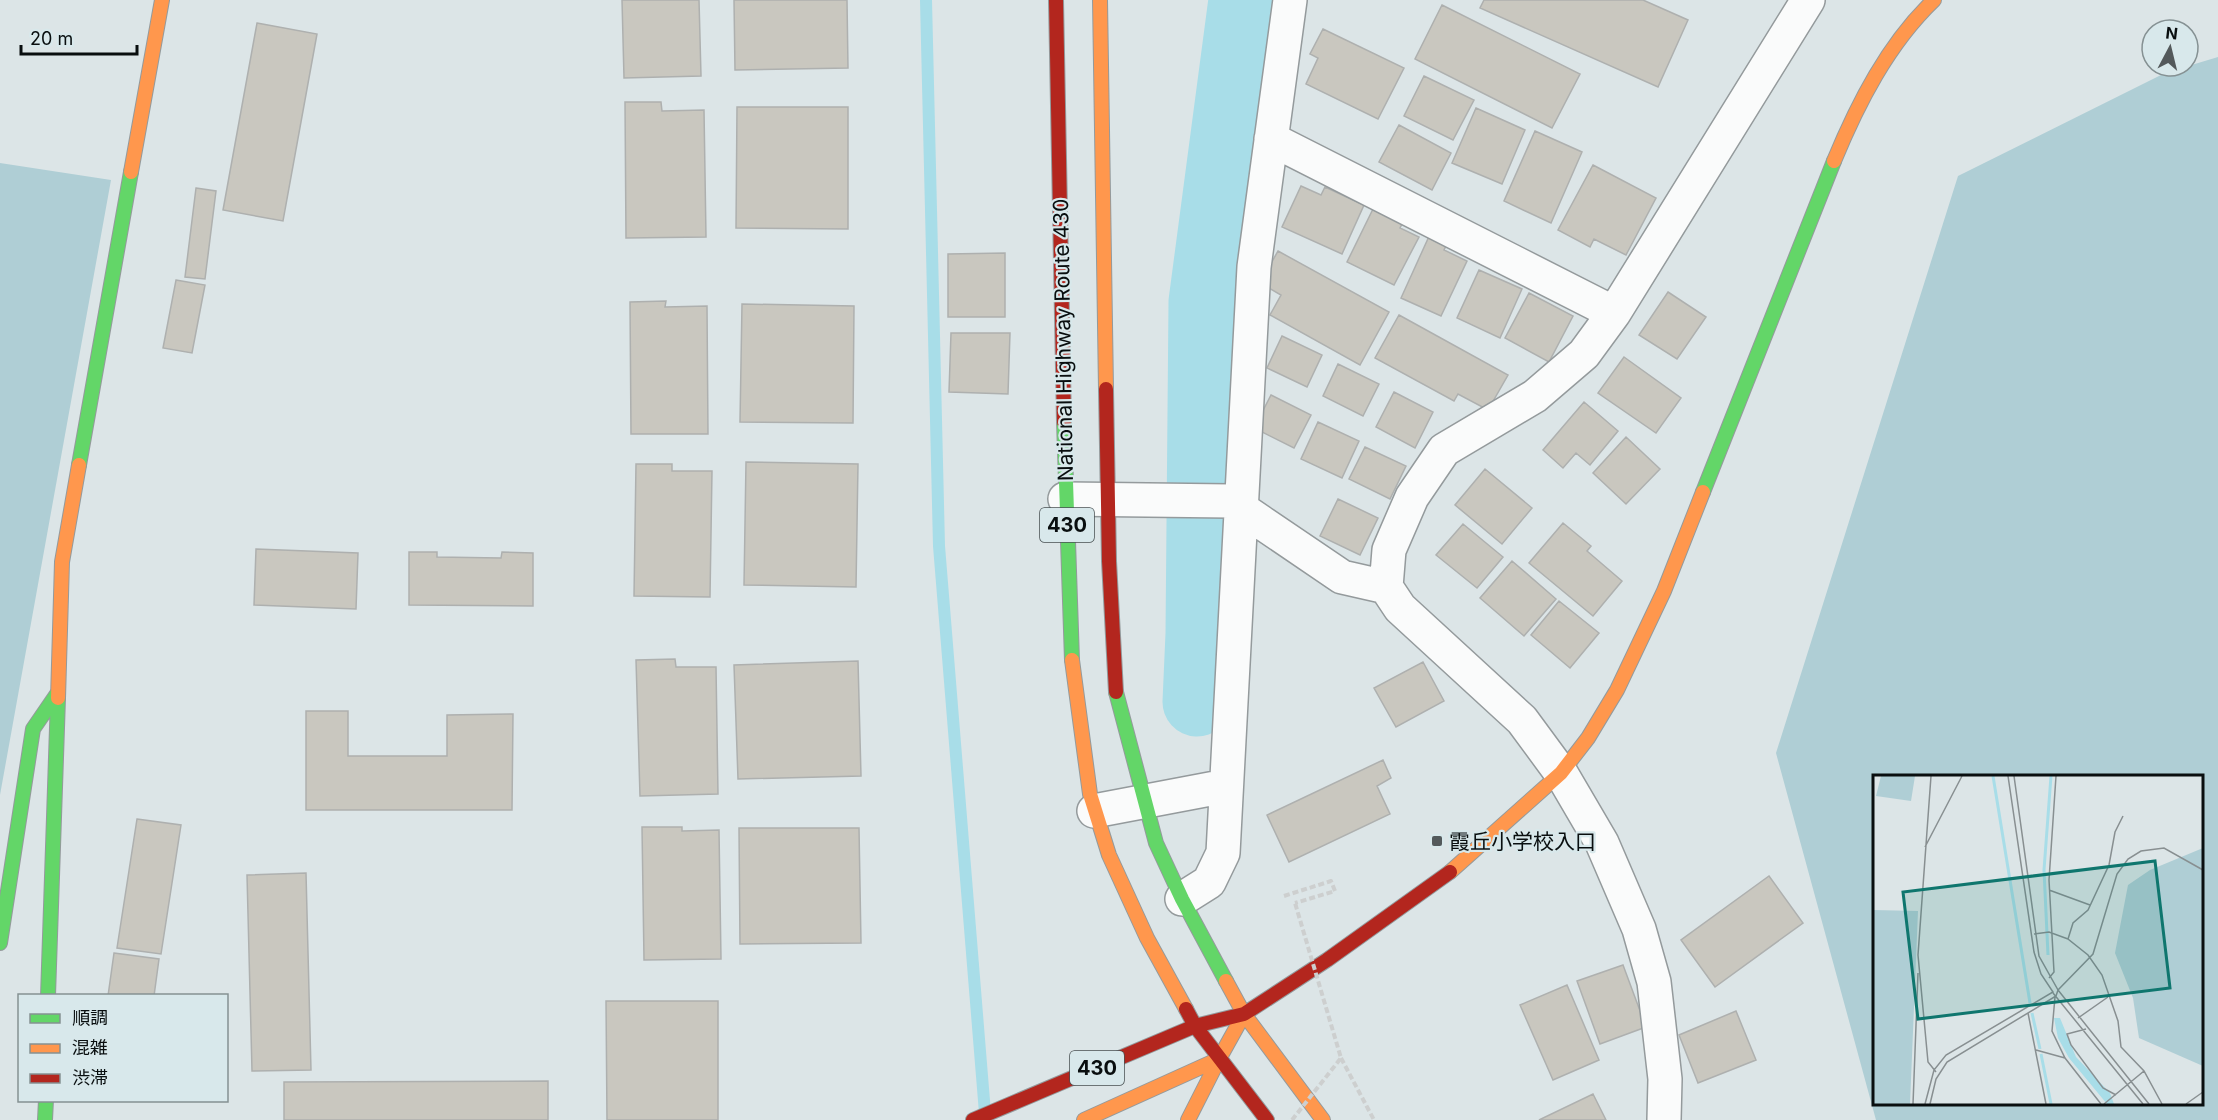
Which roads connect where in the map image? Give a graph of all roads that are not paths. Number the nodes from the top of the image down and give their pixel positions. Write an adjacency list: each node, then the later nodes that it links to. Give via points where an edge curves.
1 (162, 0): 13 (main road, via 62,562)
2 (1056, 0): 9 (main road, National Highway Route 430 / 430)
3 (1100, 0): 10 (main road, National Highway Route 430 / 430)
4 (1290, 0): 7 (street)
5 (1808, 0): 8 (street)
6 (1934, 0): 14 (main road, via 1878,70 1842,142 1664,591 1617,690 1588,738)
7 (1271, 139): 8 (street); 11 (street, via 1254,267)
8 (1614, 314): 12 (street, via 1584,354 1535,396 1444,450 1412,497 1389,550)
9 (1065, 499): 10 (street); 17 (main road, National Highway Route 430 / 430, via 1072,662)
10 (1108, 499): 11 (street); 16 (main road, National Highway Route 430 / 430, via 1116,697)
11 (1236, 503): 12 (street, via 1342,577); 15 (street)
12 (1386, 587): 14 (street, via 1422,630 1522,720)
13 (57, 694): 19 (main road, via 33,729); 20 (main road)
14 (1560, 773): 21 (main road, via 1464,861 1327,960); 31 (street, via 1602,843 1639,928 1654,982 1665,1078)
15 (1226, 786): 16 (street); 18 (street, via 1223,853 1209,882)
16 (1143, 801): 17 (street); 18 (main road, National Highway Route 430 / 430, via 1156,843)
17 (1094, 811): 22 (main road, National Highway Route 430 / 430, via 1128,898)
18 (1182, 899): 21 (main road, National Highway Route 430 / 430)
19 (0, 943)
20 (48, 994)
21 (1244, 1014): 22 (main road); 23 (main road); 30 (main road, National Highway Route 430)
22 (1195, 1026): 23 (main road, National Highway Route 430); 26 (main road, 430)
23 (1220, 1059): 27 (main road, 430); 28 (main road); 29 (main road, National Highway Route 430)
24 (45, 1102): 25 (main road)
25 (45, 1120)
26 (973, 1120)
27 (1084, 1120)
28 (1188, 1120)
29 (1267, 1120)
30 (1323, 1120)
31 (1664, 1120)

